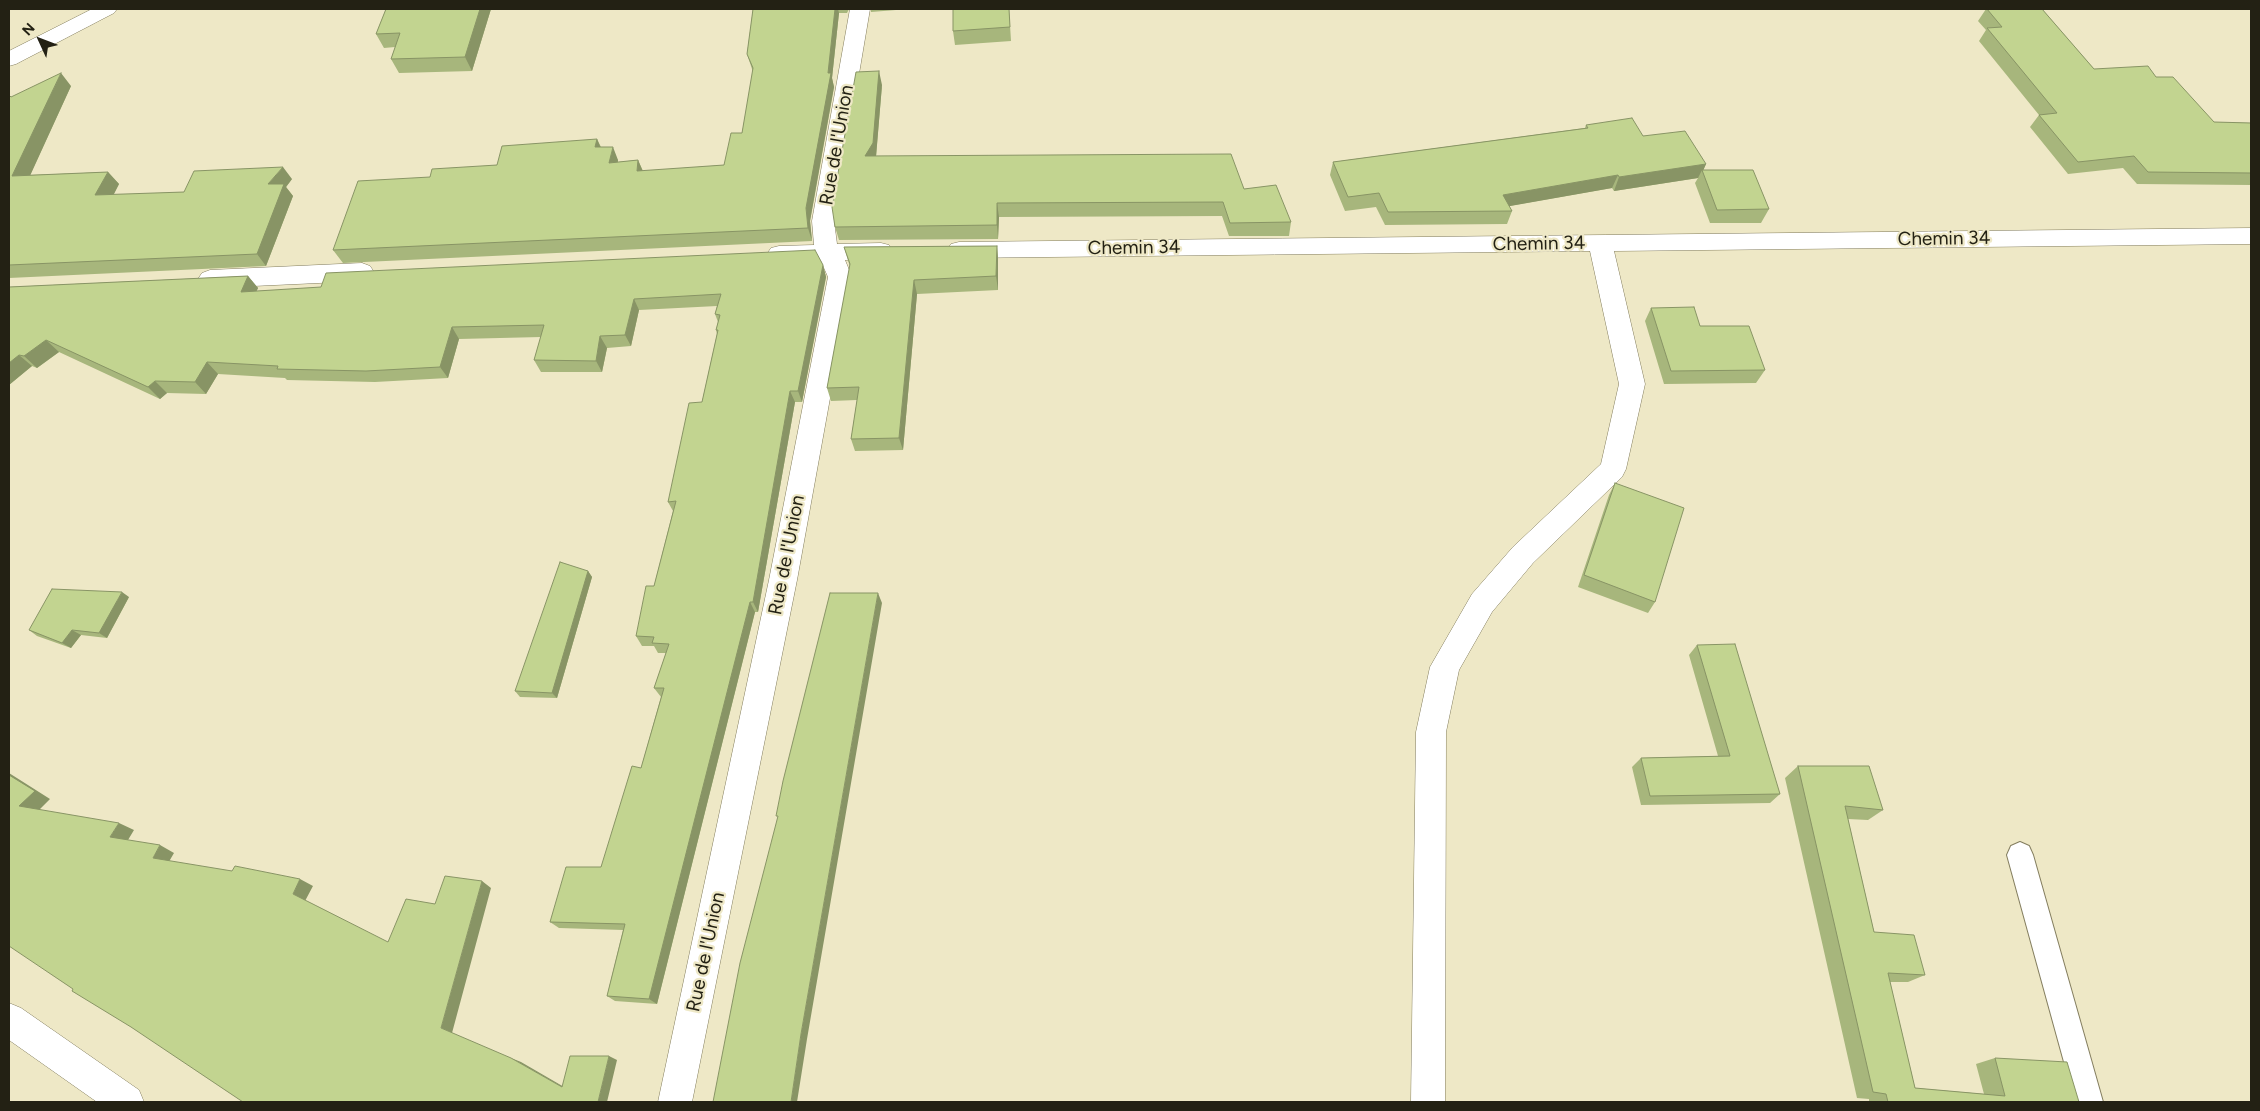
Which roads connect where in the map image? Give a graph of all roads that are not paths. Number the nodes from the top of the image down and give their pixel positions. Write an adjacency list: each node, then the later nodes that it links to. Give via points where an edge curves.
1 (107, 9): 3 (street)
2 (860, 9): 8 (street, Rue de l'Union, via 823,221)
3 (9, 59)
4 (2251, 236): 5 (street, Chemin 34)
5 (1600, 243): 7 (street, Chemin 34); 16 (street, via 1632,384 1613,469 1522,555 1482,603 1445,667 1431,732)
6 (906, 250): 8 (street)
7 (935, 250)
8 (826, 251): 9 (street); 15 (street, Rue de l'Union, via 840,277 783,580)
9 (761, 255)
10 (380, 272): 11 (street)
11 (192, 280)
12 (2020, 855): 17 (lane)
13 (9, 1020): 14 (street)
14 (127, 1102)
15 (675, 1102)
16 (1428, 1102)
17 (2089, 1102)

